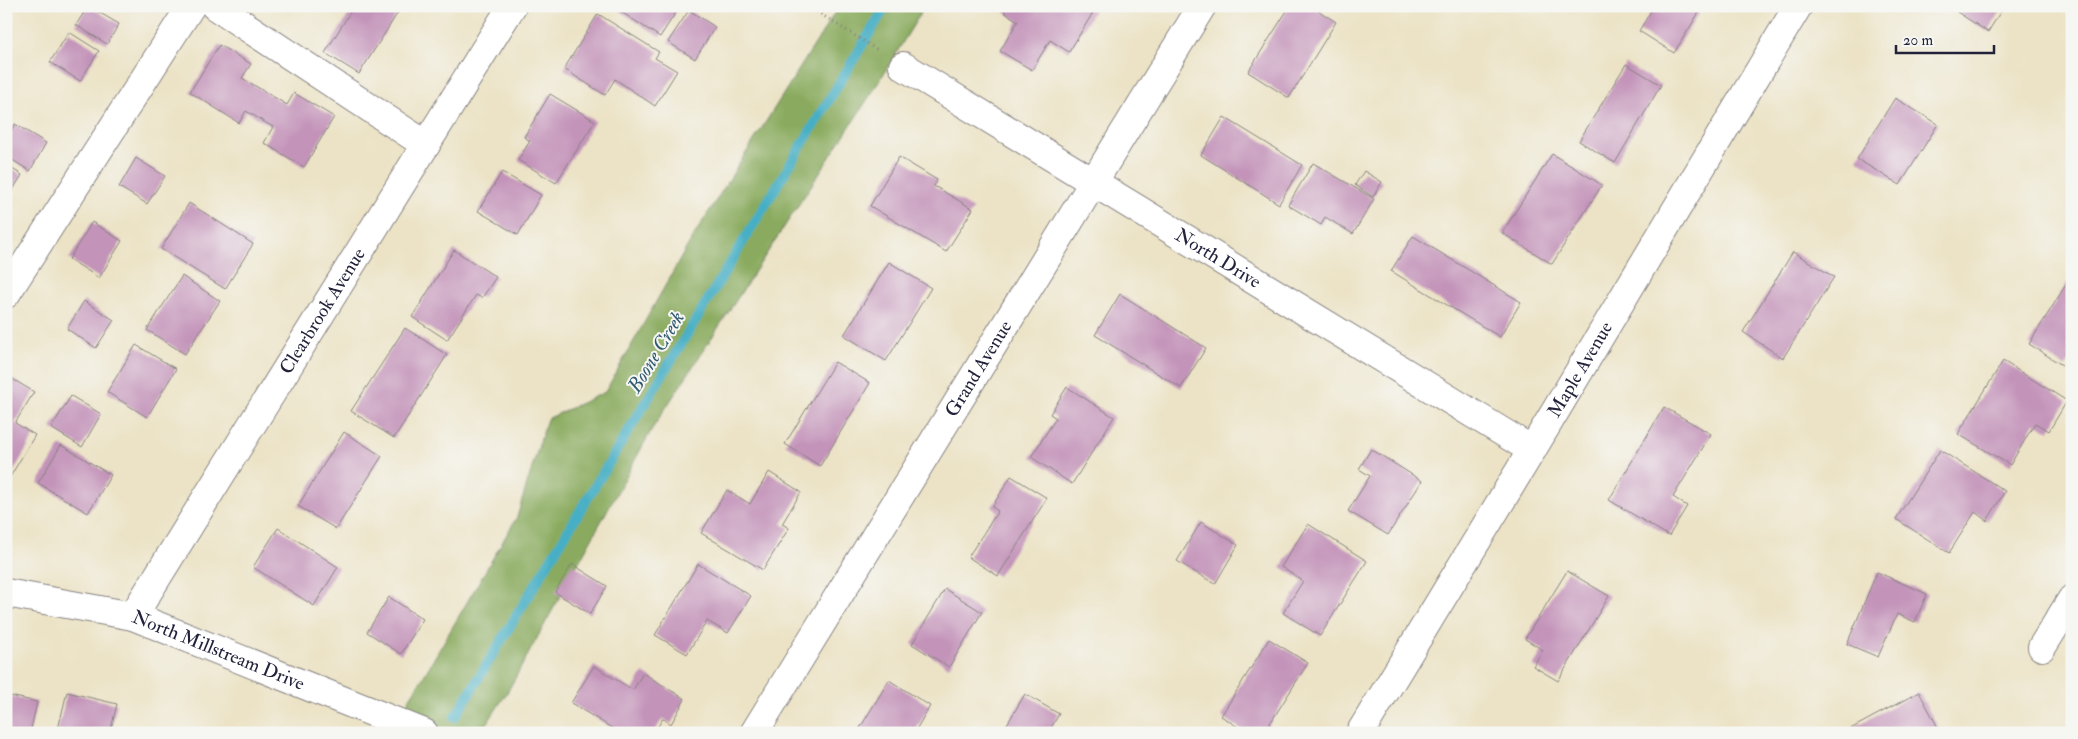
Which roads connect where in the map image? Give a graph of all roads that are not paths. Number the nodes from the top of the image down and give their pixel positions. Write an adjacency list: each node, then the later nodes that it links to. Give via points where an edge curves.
1 (191, 6): 9 (street)
2 (215, 6): 7 (street)
3 (512, 6): 7 (street, Clearbrook Avenue)
4 (1202, 6): 8 (street, Grand Avenue)
5 (1798, 6): 10 (street, Maple Avenue)
6 (903, 66): 8 (street, North Drive)
7 (426, 145): 13 (street, Clearbrook Avenue)
8 (1093, 183): 10 (street, North Drive); 16 (street, Grand Avenue)
9 (6, 294)
10 (1532, 450): 17 (street, Maple Avenue)
11 (6, 593): 13 (street, North Millstream Drive)
12 (2072, 599): 14 (street)
13 (133, 616): 15 (street, North Millstream Drive)
14 (2042, 647)
15 (424, 733)
16 (754, 733)
17 (1360, 733)

